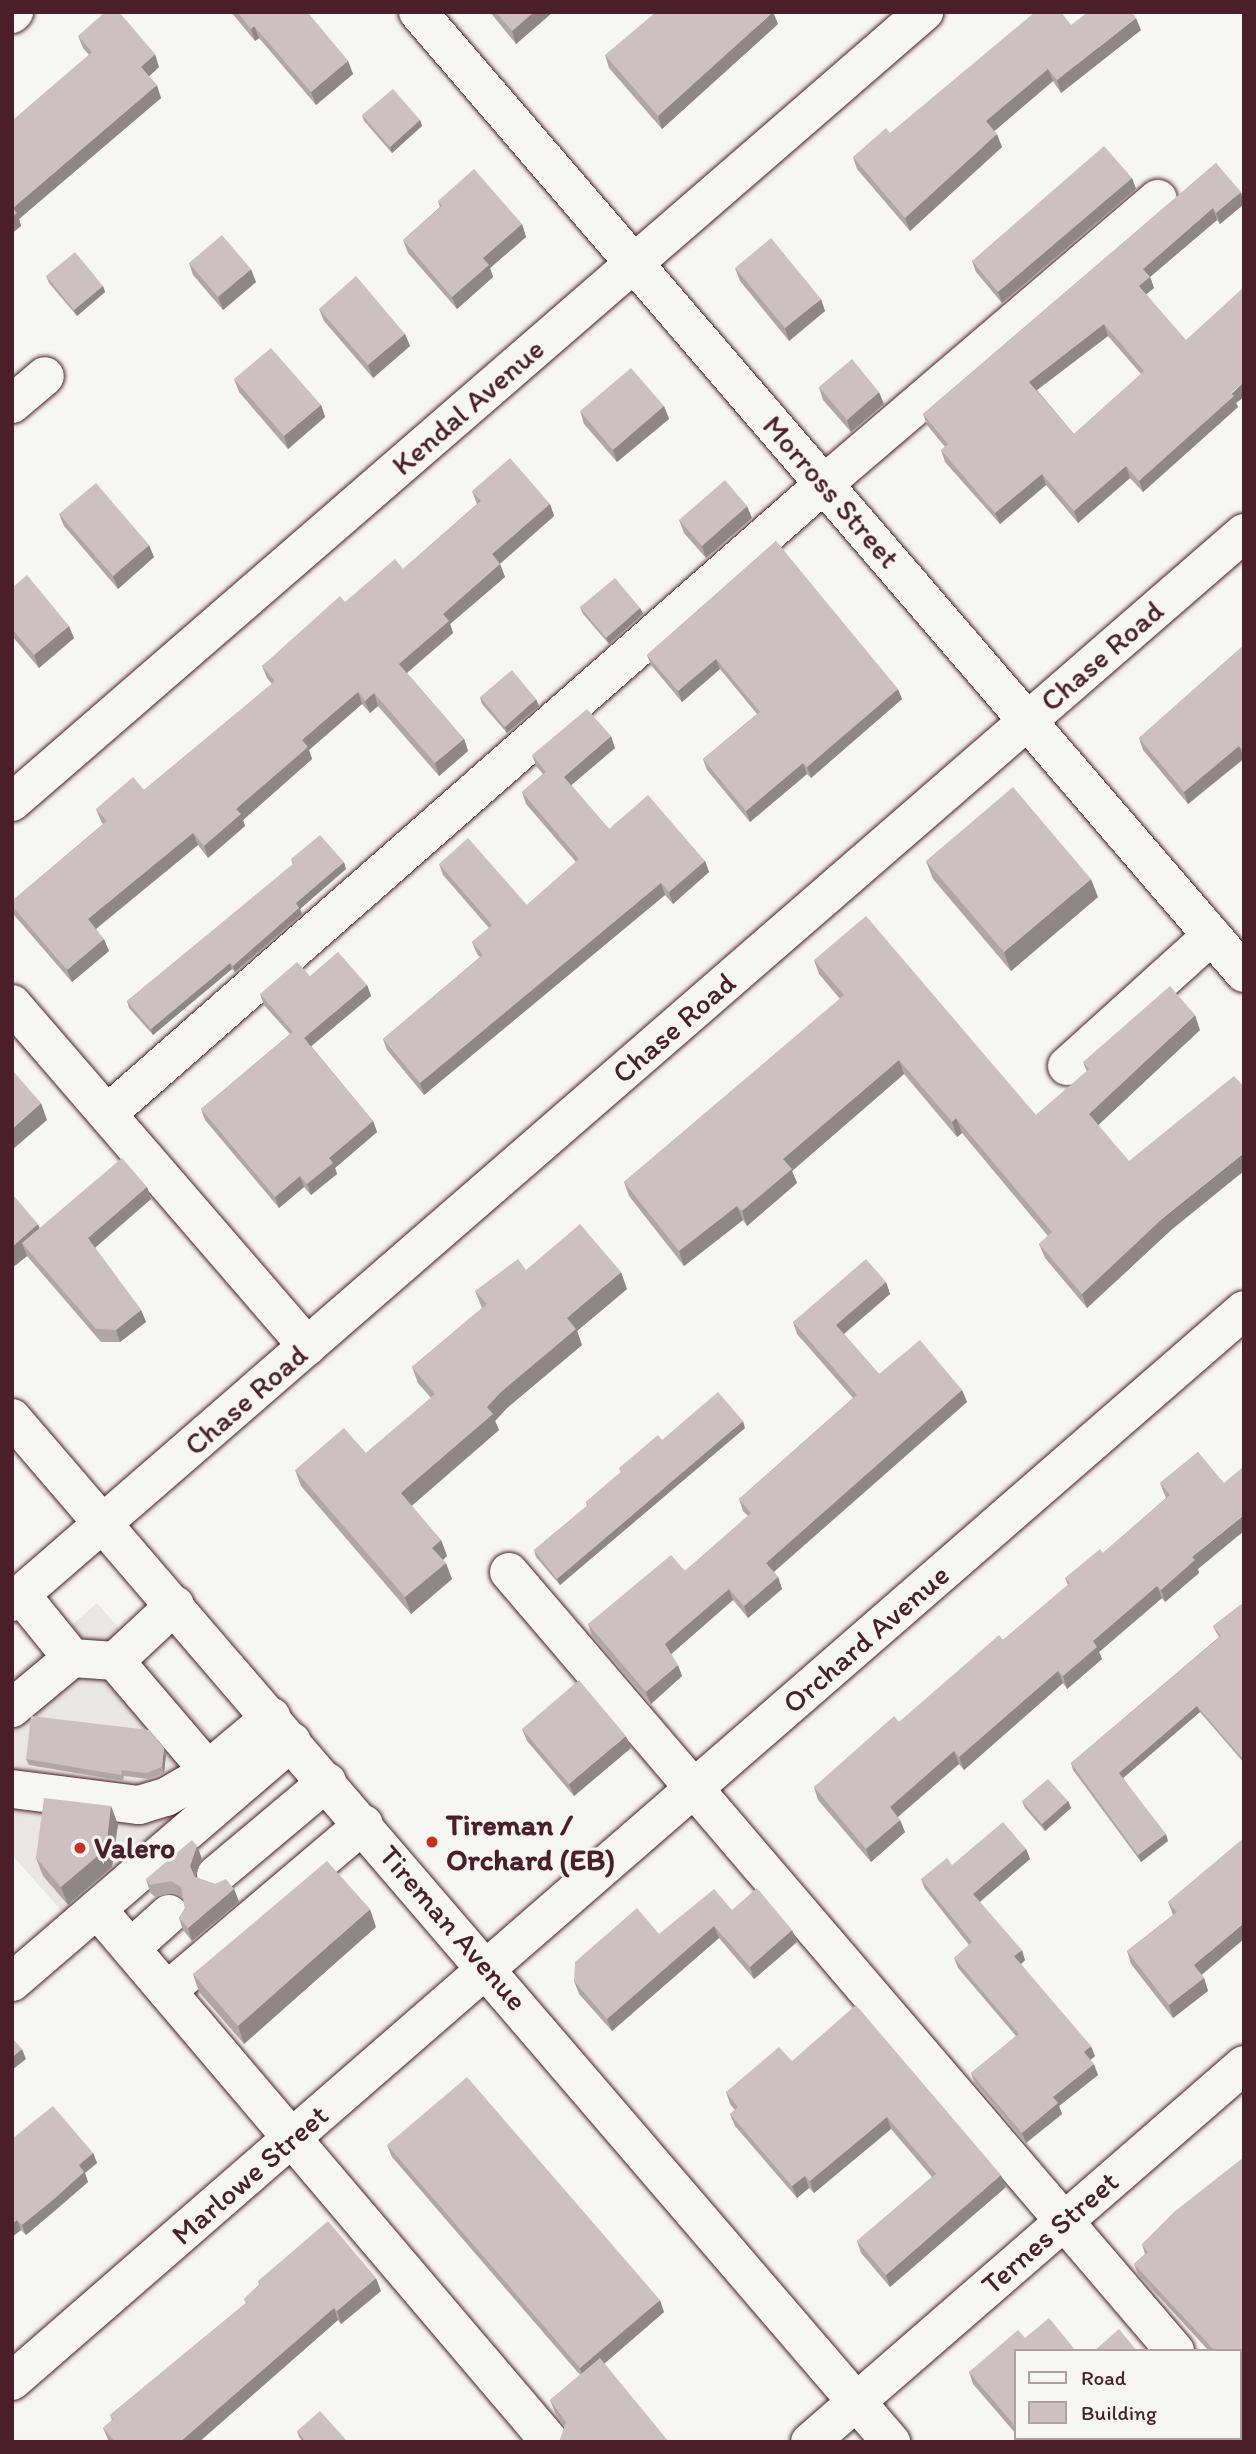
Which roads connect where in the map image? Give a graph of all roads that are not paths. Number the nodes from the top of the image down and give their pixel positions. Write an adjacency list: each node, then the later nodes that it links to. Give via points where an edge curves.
1 (923, 12): 4 (street, Kendal Avenue)
2 (437, 19): 4 (street, Morross Street)
3 (1158, 199): 7 (street)
4 (634, 264): 7 (street, Morross Street); 10 (street, Kendal Avenue)
5 (46, 376): 6 (street)
6 (12, 404)
7 (824, 484): 9 (street, Morross Street); 15 (street)
8 (1244, 533): 9 (street, Chase Road)
9 (1028, 720): 11 (street, Morross Street); 17 (street, Chase Road)
10 (12, 802)
11 (1212, 935): 12 (street, Morross Street); 14 (street)
12 (1244, 973)
13 (12, 1004): 15 (street)
14 (1067, 1066)
15 (107, 1114): 17 (street)
16 (1244, 1310): 29 (street, Orchard Avenue)
17 (307, 1346): 19 (street, Chase Road)
18 (12, 1418): 19 (street, Tireman Avenue)
19 (104, 1523): 21 (street, Chase Road); 22 (street, Tireman Avenue)
20 (509, 1572): 29 (street)
21 (17, 1598): 23 (street)
22 (175, 1605): 24 (street); 26 (street, Tireman Avenue)
23 (72, 1658): 24 (street); 25 (street)
24 (115, 1661): 27 (street)
25 (12, 1708)
26 (281, 1729): 27 (street); 28 (street, Tireman Avenue); 33 (street)
27 (208, 1770): 30 (street, via 166,1797 139,1805)
28 (327, 1782): 31 (street, Tireman Avenue); 32 (street)
29 (695, 1788): 36 (street, Orchard Avenue); 41 (street)
30 (12, 1789)
31 (364, 1824): 36 (street, Tireman Avenue); 38 (street)
32 (216, 1875)
33 (97, 1909): 35 (street); 37 (street)
34 (169, 1914): 35 (street)
35 (131, 1948): 38 (street)
36 (488, 1969): 40 (street, Marlowe Street); 44 (street, Tireman Avenue)
37 (12, 1982)
38 (167, 1991): 40 (street)
39 (1244, 2065): 41 (street, Ternes Street)
40 (292, 2138): 43 (street, Marlowe Street); 45 (street)
41 (1064, 2221): 42 (street); 44 (street, Ternes Street)
42 (1173, 2349)
43 (12, 2381)
44 (856, 2402): 46 (street, Ternes Street); 47 (street, Tireman Avenue)
45 (550, 2442)
46 (810, 2442)
47 (891, 2442)

